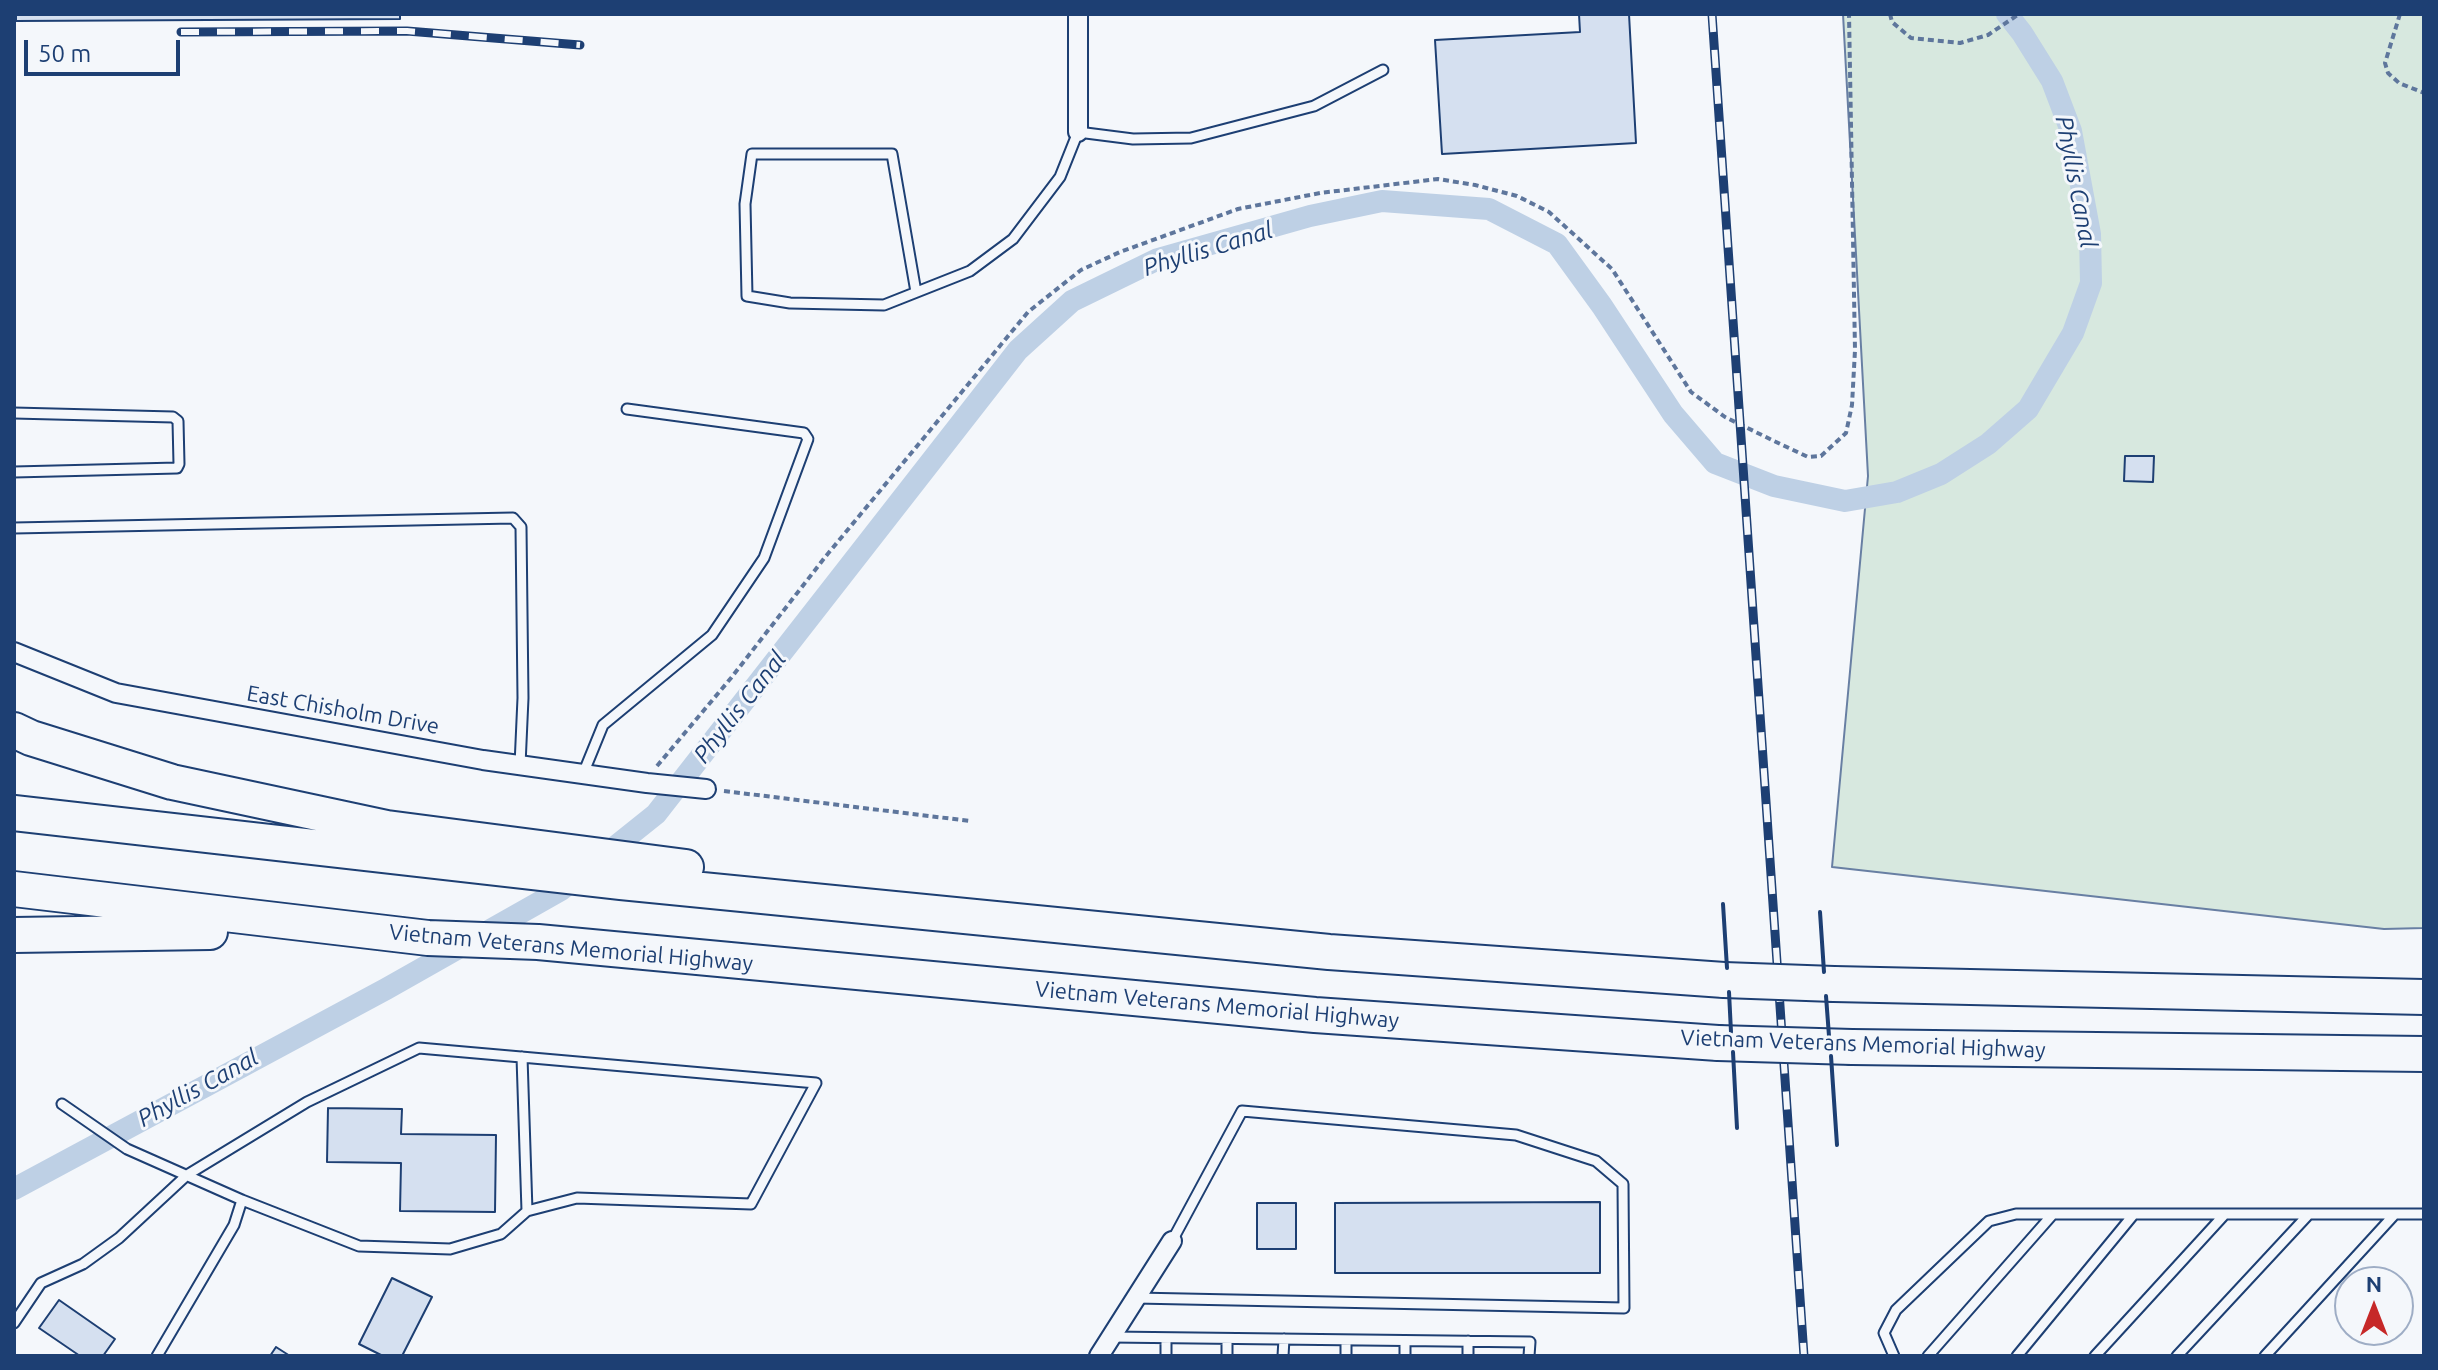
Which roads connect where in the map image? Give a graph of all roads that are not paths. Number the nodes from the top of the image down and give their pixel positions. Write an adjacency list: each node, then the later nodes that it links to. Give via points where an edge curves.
1 (1078, 14): 3 (street)
2 (1383, 70): 3 (lane, via 1314,106 1191,138 1133,139)
3 (1078, 132): 4 (lane, via 1060,177 1013,239 970,271)
4 (916, 292): 4 (lane, via 884,305 790,303 747,296 745,204 752,154 892,154)
5 (627, 409): 12 (lane, via 804,433 808,439 764,558 712,635 603,725)
6 (14, 413): 7 (lane, via 173,417 178,421 179,464)
7 (14, 472)
8 (14, 528): 11 (lane, via 513,518 521,527)
9 (14, 652): 11 (street, East Chisholm Drive, via 116,693)
10 (14, 730): 16 (highway, via 187,785 387,828 656,862)
11 (520, 765): 12 (street, East Chisholm Drive)
12 (583, 774): 13 (street, East Chisholm Drive)
13 (706, 789)
14 (14, 813): 16 (highway)
15 (14, 889): 18 (highway, Vietnam Veterans Memorial Highway)
16 (968, 916): 19 (highway, bridge, via 1329,952 1724,980)
17 (14, 935): 18 (highway, via 170,931)
18 (428, 938): 20 (highway, Vietnam Veterans Memorial Highway, bridge, via 538,942 1315,1015 1718,1043)
19 (2424, 997)
20 (2424, 1054)
21 (522, 1057): 23 (lane, via 419,1048 307,1102); 25 (lane); 25 (lane, via 816,1083 751,1204 577,1198)
22 (62, 1104): 23 (lane, via 127,1149)
23 (187, 1175): 24 (lane); 34 (lane, via 119,1238 83,1264 41,1283)
24 (242, 1200): 25 (lane, via 359,1246 450,1249 501,1234); 42 (lane, via 234,1225)
25 (527, 1211)
26 (2053, 1214): 27 (lane); 51 (lane, via 2016,1214 1989,1221 1896,1310 1884,1333); 52 (lane)
27 (2134, 1214): 28 (lane); 53 (lane)
28 (2225, 1214): 29 (lane); 54 (lane)
29 (2309, 1214): 30 (lane); 55 (lane)
30 (2395, 1214): 31 (lane); 56 (lane)
31 (2424, 1214)
32 (1172, 1241): 33 (street); 33 (lane, via 1242,1111 1516,1135 1596,1161 1623,1184 1624,1308)
33 (1136, 1298): 35 (street)
34 (14, 1323)
35 (1111, 1337): 36 (lane); 43 (street)
36 (1166, 1338): 37 (lane); 44 (lane)
37 (1227, 1339): 38 (lane); 45 (lane)
38 (1284, 1339): 39 (lane); 46 (lane)
39 (1346, 1340): 40 (lane); 47 (lane)
40 (1405, 1341): 41 (lane); 48 (lane)
41 (1468, 1341): 49 (lane); 50 (lane, via 1530,1342)
42 (157, 1356)
43 (1099, 1356)
44 (1166, 1356)
45 (1227, 1356)
46 (1283, 1356)
47 (1346, 1356)
48 (1405, 1356)
49 (1468, 1356)
50 (1529, 1356)
51 (1894, 1356)
52 (1928, 1356)
53 (2017, 1356)
54 (2095, 1356)
55 (2177, 1356)
56 (2265, 1356)

